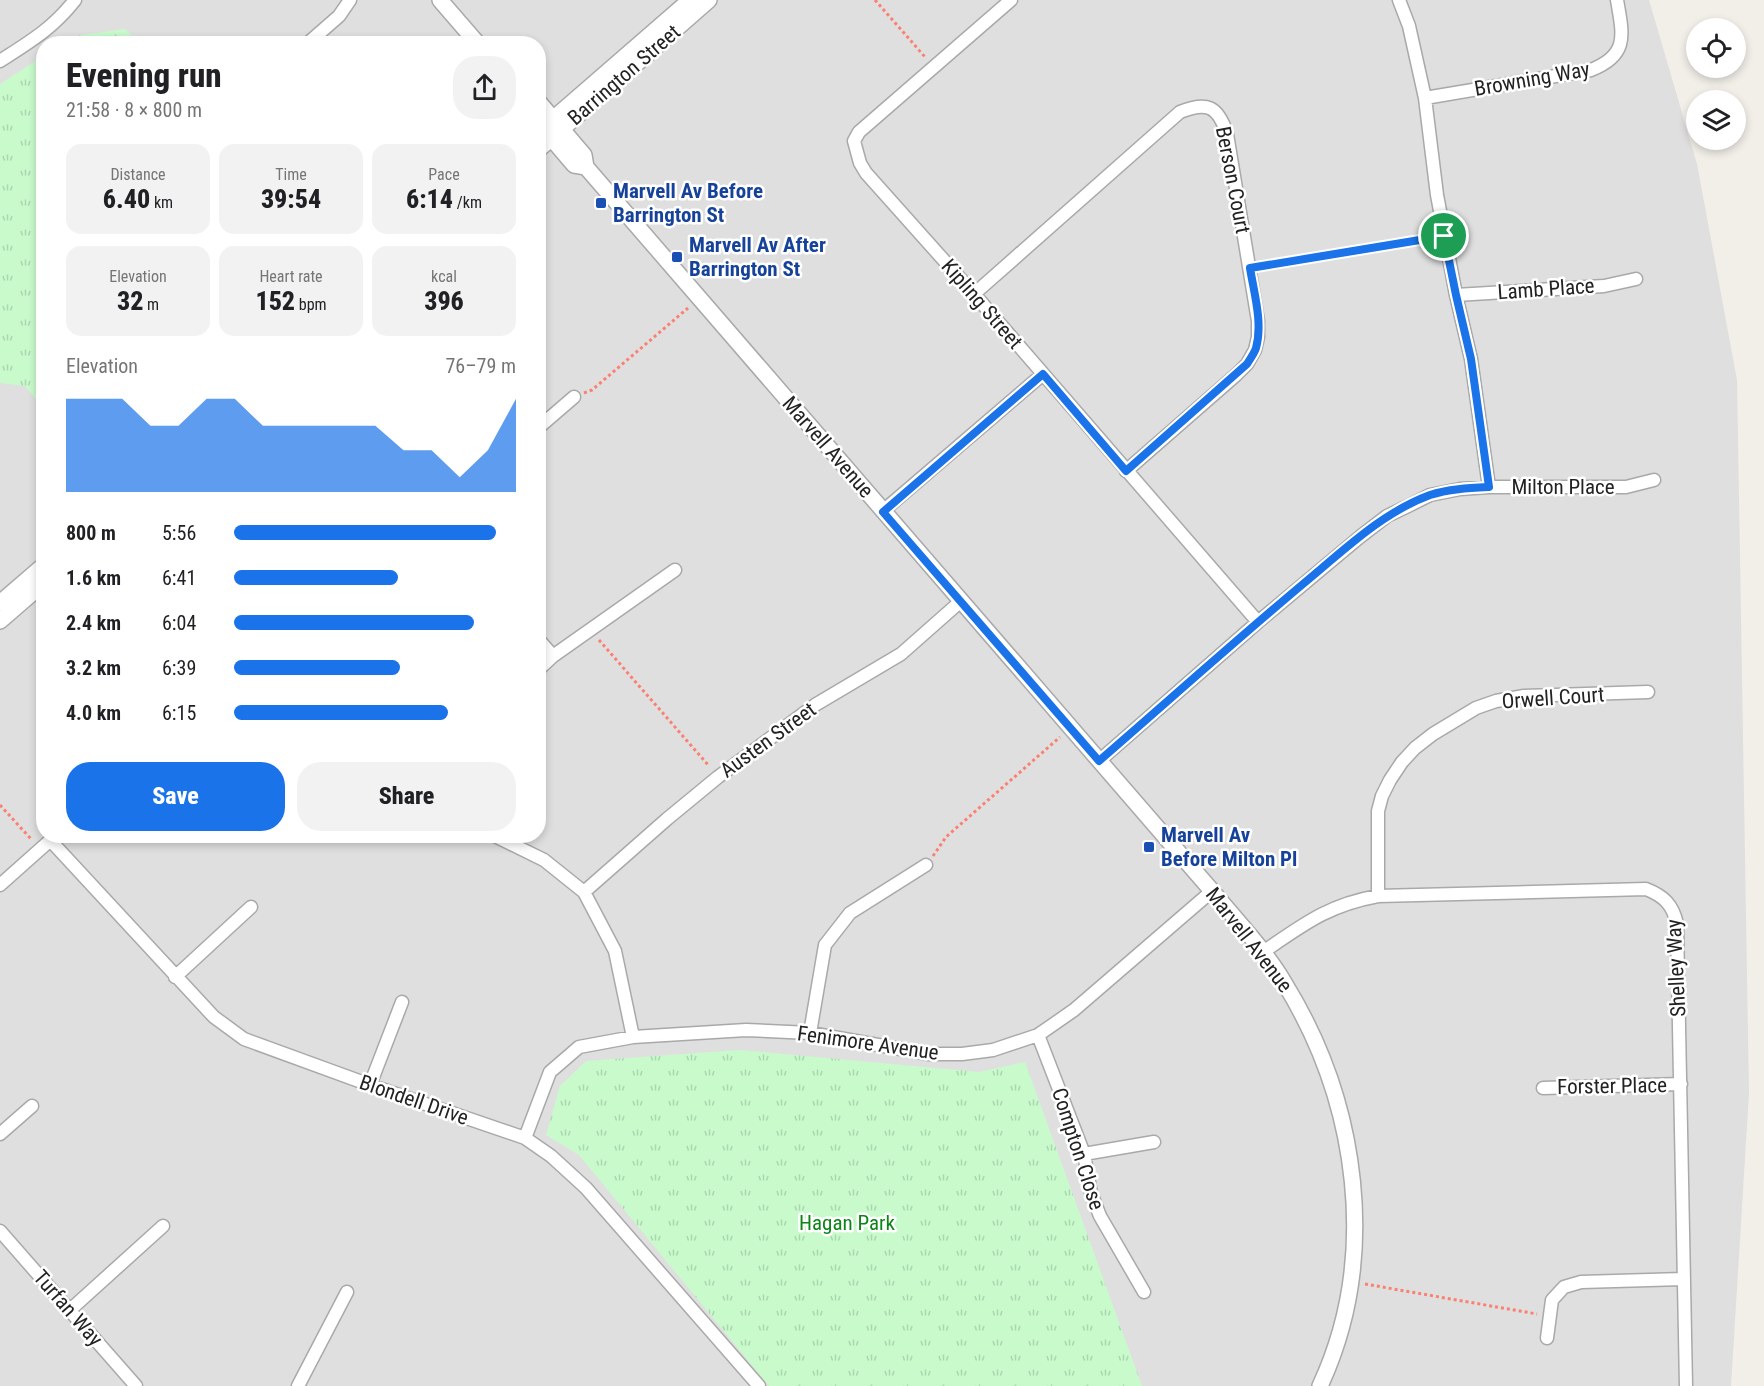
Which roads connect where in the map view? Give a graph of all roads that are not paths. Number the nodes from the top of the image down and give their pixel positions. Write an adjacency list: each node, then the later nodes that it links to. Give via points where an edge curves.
1 (75, 0): 9 (street)
2 (350, 0): 10 (street)
3 (440, 0): 11 (street)
4 (690, 0): 15 (street, Barrington Street)
5 (709, 0): 15 (street, Barrington Street)
6 (1011, 0): 17 (street, Kipling Street, via 859,132 855,141 866,173)
7 (1399, 0): 14 (street)
8 (1617, 0): 14 (street, Browning Way, via 1622,34 1617,53 1604,65)
9 (39, 36)
10 (317, 36)
11 (471, 36)
12 (36, 38): 13 (street)
13 (0, 61)
14 (1425, 98): 18 (street, via 1437,195)
15 (548, 128): 25 (street, Marvell Avenue, via 574,165 586,167)
16 (1636, 279): 18 (street, Lamb Place, via 1604,286)
17 (974, 294): 19 (street, Kipling Street); 22 (street, Berson Court, via 1180,112 1202,105 1219,113 1227,134 1250,268 1258,337 1255,350 1247,364)
18 (1456, 295): 24 (street, via 1471,359)
19 (1043, 374): 22 (street, Kipling Street); 25 (street)
20 (574, 397): 21 (street)
21 (546, 421)
22 (1126, 471): 32 (street, Kipling Street)
23 (1654, 480): 24 (street, Milton Place, via 1626,487)
24 (1489, 487): 32 (street, Milton Place, via 1430,495 1387,516)
25 (883, 512): 29 (street, Marvell Avenue)
26 (675, 570): 34 (street)
27 (36, 572): 30 (street)
28 (36, 590): 31 (street)
29 (961, 602): 37 (street, Marvell Avenue); 44 (street, Austen Street, via 902,654 815,705 718,777)
30 (0, 603)
31 (0, 621)
32 (1258, 622): 37 (street, Milton Place)
33 (546, 648): 34 (street)
34 (553, 656): 35 (street)
35 (546, 663)
36 (1647, 693): 45 (street, Orwell Court, via 1524,696 1496,701 1432,734 1402,762 1382,796 1378,811)
37 (1099, 761): 43 (street, Marvell Avenue)
38 (47, 843): 42 (street)
39 (57, 843): 48 (street, Blondell Drive)
40 (509, 843): 44 (street, via 544,860)
41 (926, 865): 50 (street, via 850,913 825,945)
42 (0, 885)
43 (1212, 891): 47 (street, Marvell Avenue); 51 (street, Fenimore Avenue, via 1074,1010)
44 (584, 892): 52 (street, via 615,951)
45 (1378, 896): 47 (street, Shelley Way, via 1358,899 1324,913); 53 (street, Shelley Way, via 1646,889 1656,893 1670,905 1677,924)
46 (251, 907): 48 (street)
47 (1263, 952): 71 (street, Marvell Avenue, via 1285,982 1322,1055 1338,1101 1353,1186 1354,1256 1349,1296 1340,1337)
48 (175, 977): 54 (street, Blondell Drive, via 214,1017 244,1039)
49 (402, 1002): 54 (street)
50 (810, 1033): 51 (street, Fenimore Avenue, via 929,1054 993,1050); 52 (street, Fenimore Avenue, via 746,1030)
51 (1038, 1035): 60 (street, Compton Close)
52 (633, 1037): 58 (street, Fenimore Avenue, via 579,1047 550,1072)
53 (1681, 1084): 55 (street, Forster Place); 63 (street, Shelley Way)
54 (370, 1085): 58 (street, Blondell Drive)
55 (1543, 1088)
56 (32, 1106): 57 (street)
57 (0, 1134)
58 (525, 1138): 70 (street, Blondell Drive, via 586,1188)
59 (1155, 1142): 60 (street)
60 (1084, 1154): 65 (street, Compton Close, via 1100,1216)
61 (163, 1226): 66 (street)
62 (0, 1231): 66 (street, Turfan Way)
63 (1683, 1280): 67 (street, via 1571,1284 1552,1300); 72 (street, Shelley Way)
64 (347, 1292): 69 (street)
65 (1144, 1292)
66 (70, 1310): 68 (street, Turfan Way)
67 (1547, 1338)
68 (136, 1386)
69 (298, 1386)
70 (759, 1386)
71 (1320, 1386)
72 (1686, 1386)

